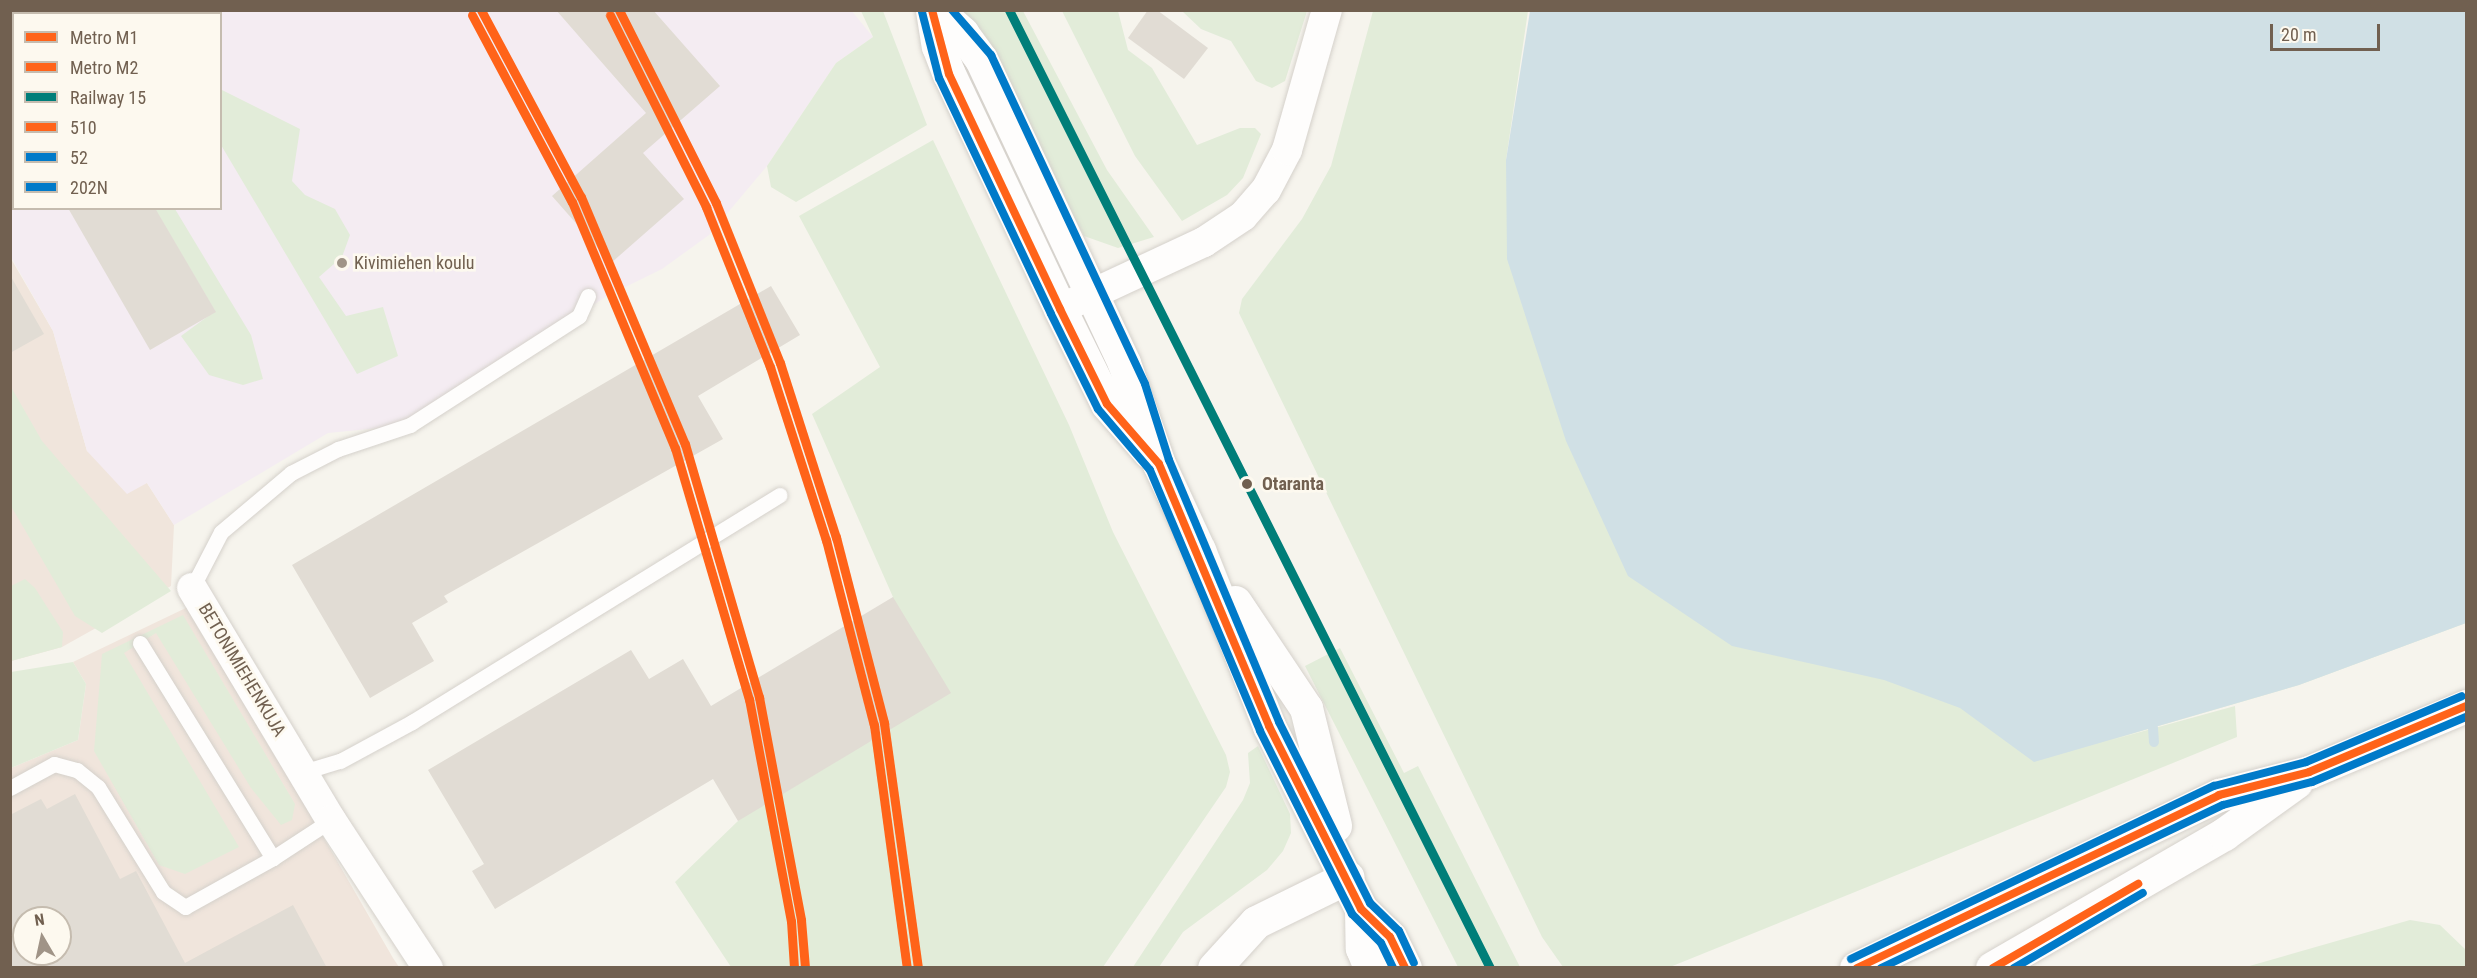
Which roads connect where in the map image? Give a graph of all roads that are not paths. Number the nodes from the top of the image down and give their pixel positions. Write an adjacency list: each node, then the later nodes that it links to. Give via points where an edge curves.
1 (934, 10): 3 (street, via 962,33 981,59); 5 (street, via 938,46 949,74)
2 (1327, 10): 3 (street, via 1287,150 1266,190 1243,216 1204,242)
3 (1092, 294): 5 (street); 6 (street, via 1135,388)
4 (588, 296): 8 (lane, BETONIMIEHENKUJA, via 579,316 410,425 338,449 291,473 221,532)
5 (1060, 309): 6 (street, via 1107,404)
6 (1159, 464): 16 (street, via 1199,550 1269,726)
7 (779, 495): 11 (lane, via 412,722 340,761)
8 (192, 588): 11 (street, BETONIMIEHENKUJA)
9 (140, 643): 15 (lane)
10 (2466, 706): 12 (street)
11 (303, 772): 14 (street, BETONIMIEHENKUJA)
12 (2309, 772): 22 (street, via 2219,795); 23 (street, via 2224,834)
13 (10, 788): 15 (lane, via 54,764 77,770 98,787 164,892 185,907)
14 (331, 820): 15 (lane); 18 (street, BETONIMIEHENKUJA)
15 (273, 858)
16 (1348, 877): 17 (street); 19 (street, via 1256,922)
17 (1361, 909): 20 (street, via 1362,948); 21 (street, via 1390,937)
18 (428, 968)
19 (1214, 968)
20 (1370, 968)
21 (1405, 968)
22 (1856, 968)
23 (1992, 968)

